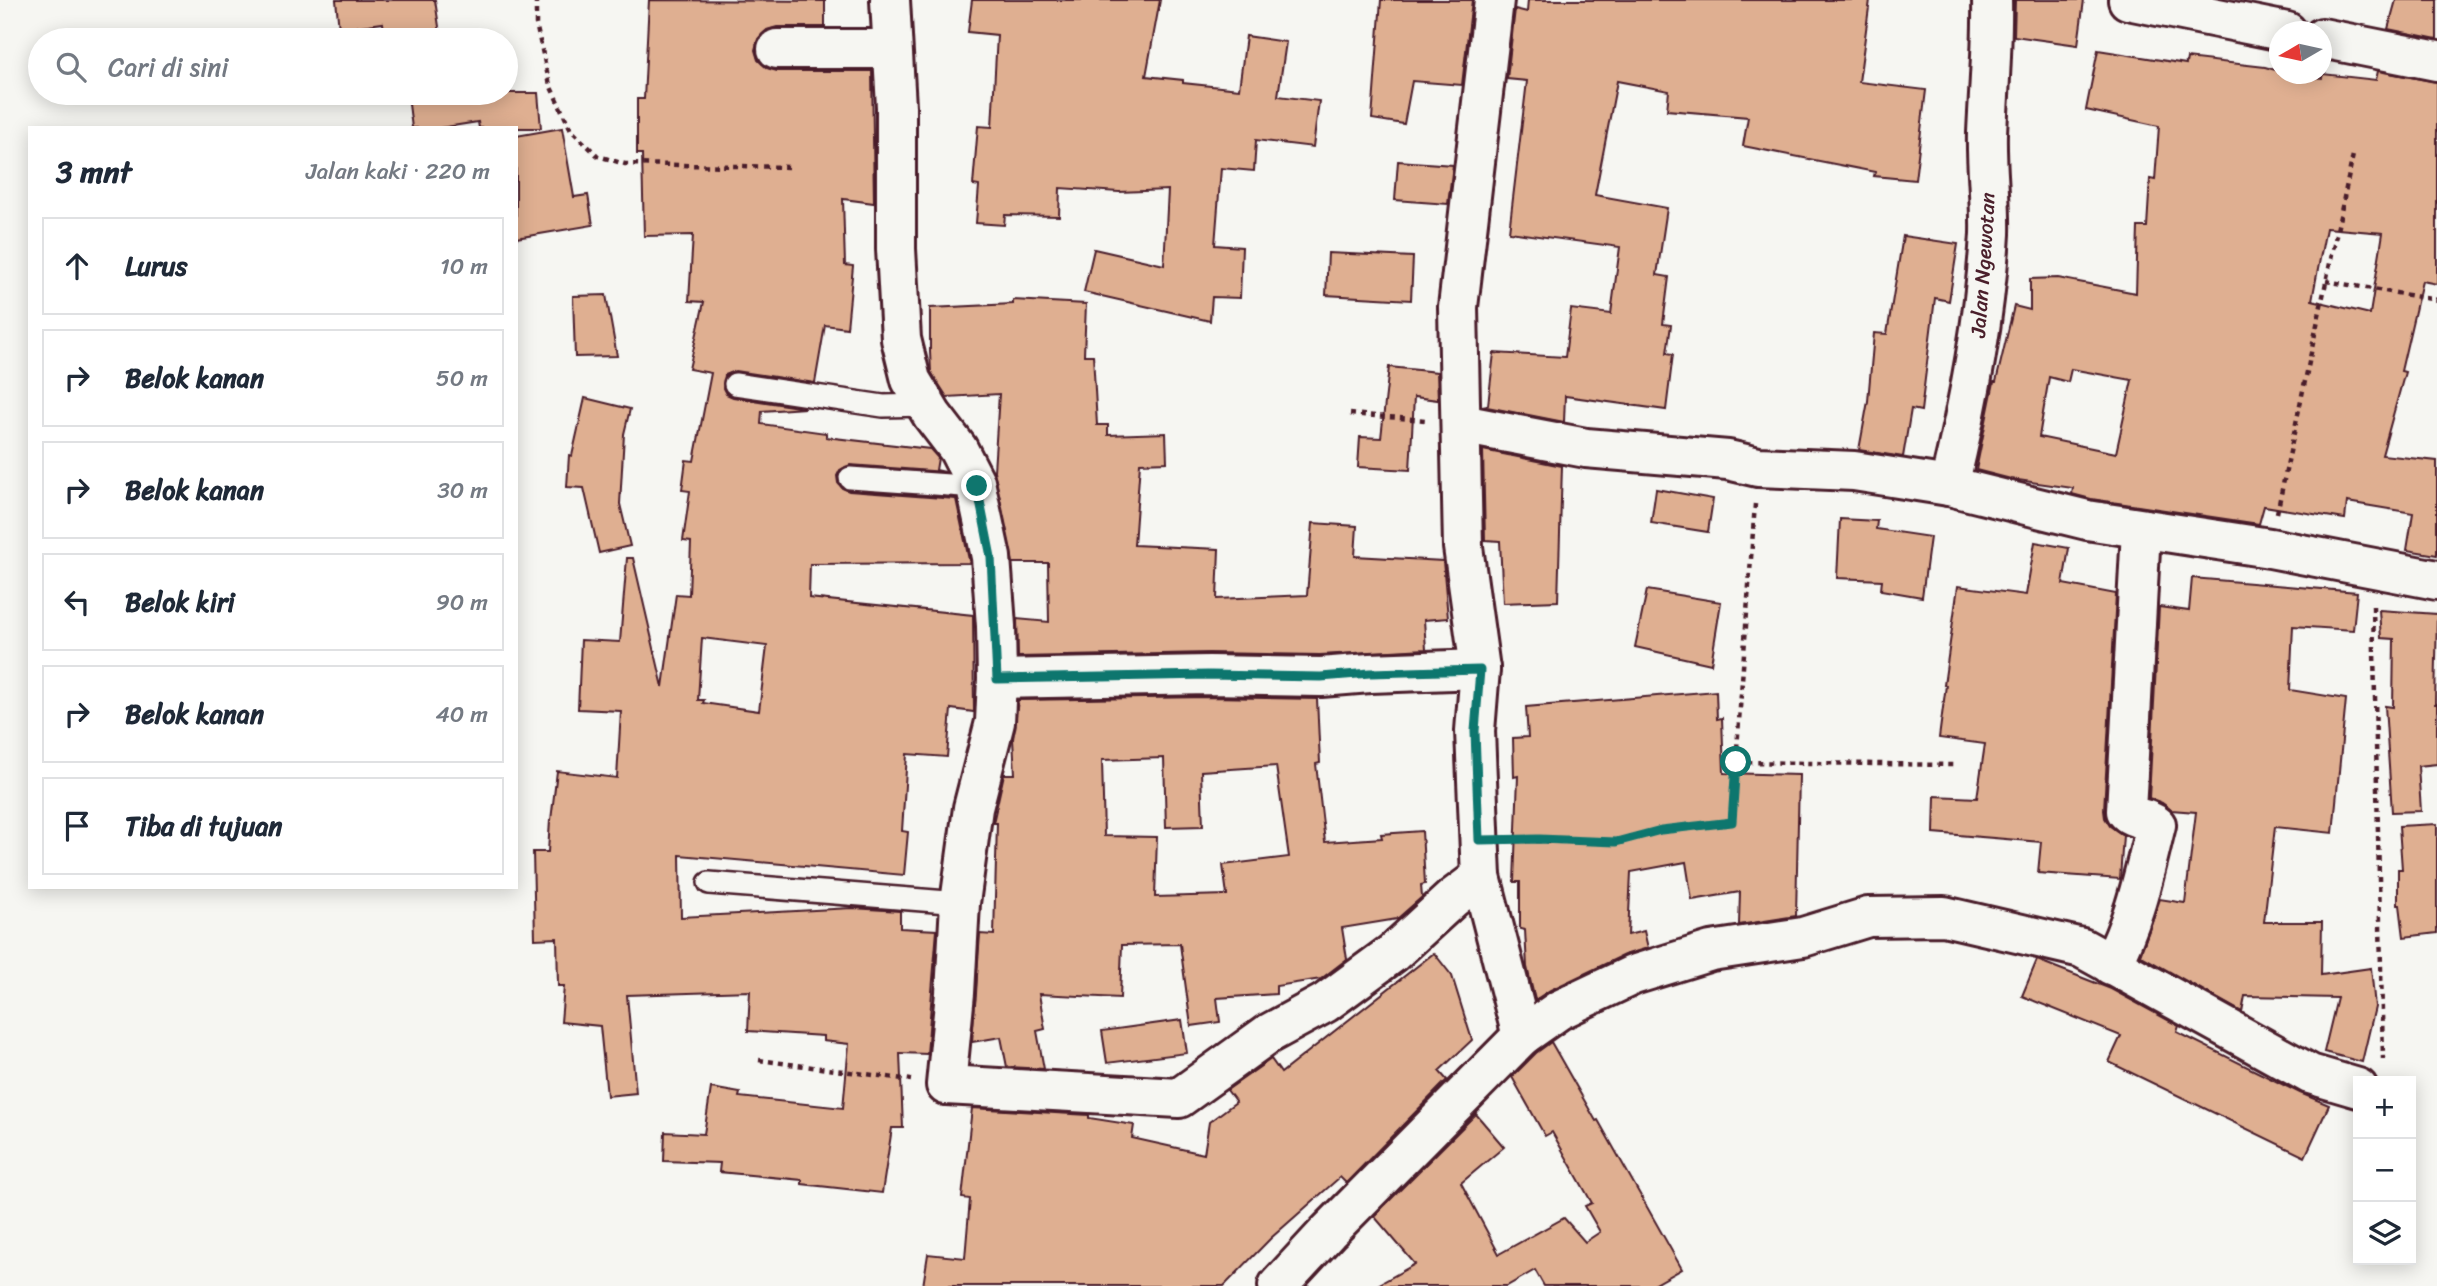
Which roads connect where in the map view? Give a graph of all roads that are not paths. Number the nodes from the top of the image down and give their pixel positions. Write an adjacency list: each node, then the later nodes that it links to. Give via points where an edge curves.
1 (890, 0): 8 (street)
2 (1494, 0): 12 (street, via 1458,307)
3 (1992, 0): 15 (street, Jalan Ngewotan, via 1986,289 1971,392)
4 (2127, 0): 5 (street)
5 (2269, 28)
6 (2332, 40): 9 (street)
7 (777, 49): 8 (street)
8 (892, 49): 11 (street, via 897,298 911,380)
9 (2437, 61)
10 (735, 384): 11 (lane, via 883,406)
11 (926, 405): 14 (street, via 958,449)
12 (1461, 424): 15 (street, via 1586,448 1728,460 1758,467 1854,471); 18 (street, via 1463,547)
13 (850, 478): 14 (lane)
14 (977, 486): 19 (street, via 991,557)
15 (1949, 486): 16 (street)
16 (2141, 530): 17 (street, via 2270,548); 23 (street, via 2126,811 2156,825 2138,902)
17 (2437, 580)
18 (1480, 670): 19 (street, via 1321,677); 20 (street, via 1475,731)
19 (997, 679): 22 (street, via 995,722 973,808)
20 (1480, 859): 22 (street, via 1453,898 1393,953 1180,1098 946,1085); 24 (street)
21 (709, 883): 22 (lane)
22 (960, 903)
23 (2111, 965): 24 (street, via 2082,948 1944,916 1868,917 1803,937 1711,951 1633,975 1559,1010); 25 (street, via 2310,1074)
24 (1522, 1035): 26 (street)
25 (2353, 1076)
26 (1278, 1286)

